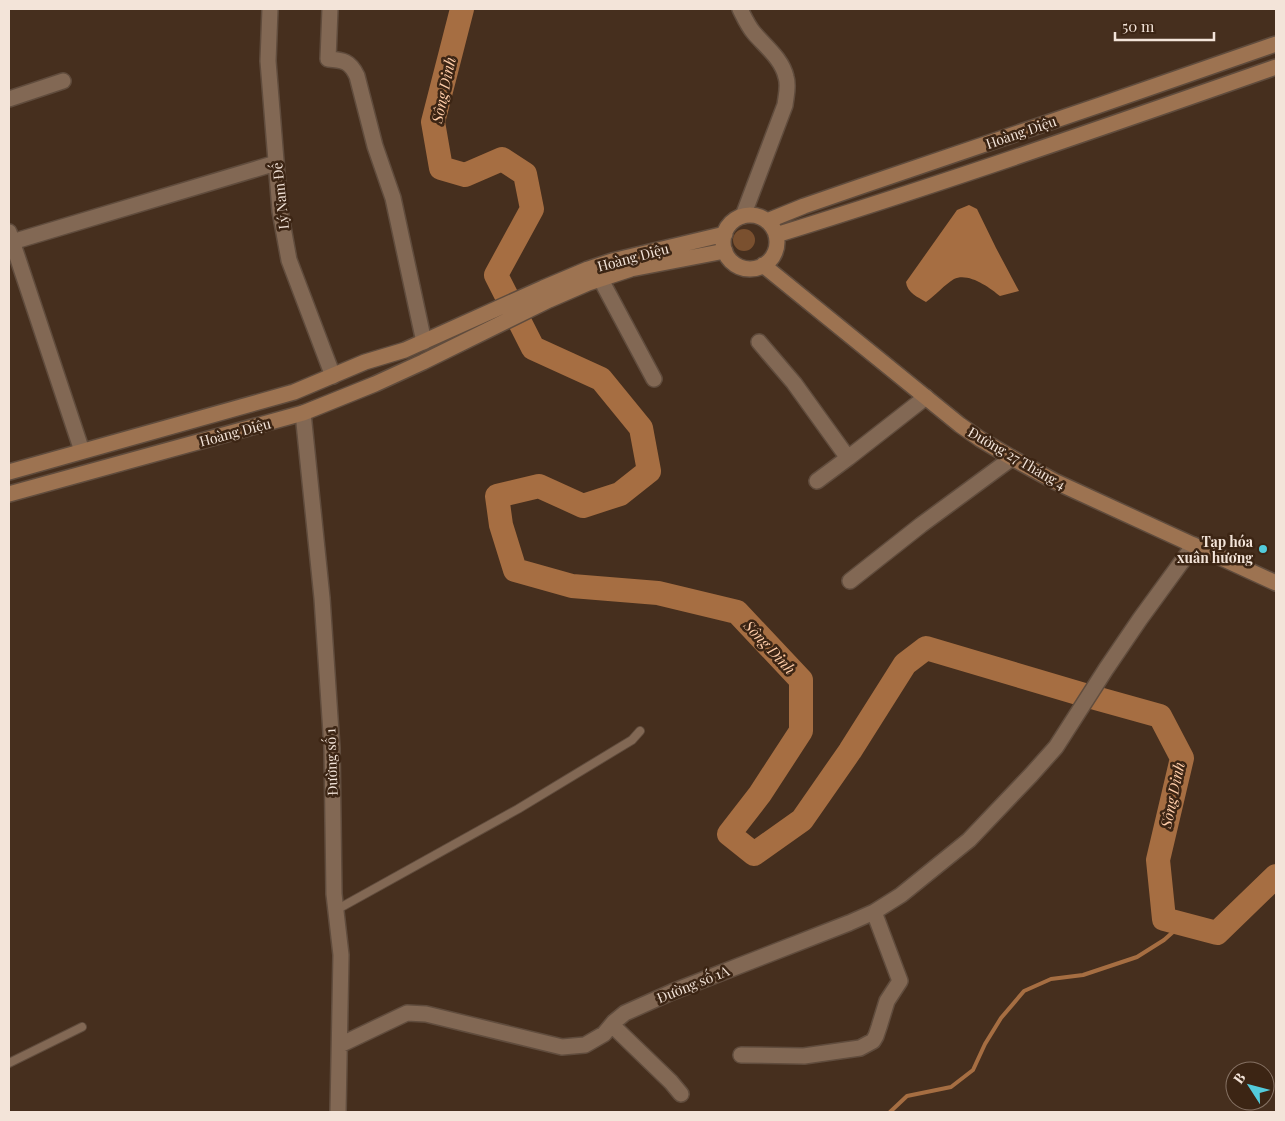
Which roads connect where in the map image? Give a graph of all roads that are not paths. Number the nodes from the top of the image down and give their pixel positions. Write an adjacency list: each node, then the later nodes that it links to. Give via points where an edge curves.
1 (270, 9): 8 (street, Lý Nam Đế, via 268,62)
2 (330, 9): 18 (street, via 328,59 347,63 357,76 393,198)
3 (740, 9): 9 (street, via 752,31 777,58 787,78 785,104)
4 (1276, 44): 10 (main road, Hoàng Diệu)
5 (1276, 67): 12 (main road, Hoàng Diệu, via 931,186)
6 (64, 81): 7 (street)
7 (9, 98)
8 (276, 163): 13 (street); 20 (street, Lý Nam Đế, via 289,260)
9 (743, 216): 10 (main road, via 751,215); 11 (main road, via 735,220)
10 (767, 221): 12 (main road)
11 (725, 234): 14 (main road); 17 (main road, Hoàng Diệu, via 588,269)
12 (776, 235): 15 (main road, via 775,252)
13 (10, 237): 24 (street)
14 (725, 251): 15 (main road, via 728,258 741,267 748,269); 16 (main road, Hoàng Diệu, via 631,268)
15 (763, 265): 22 (main road, Đường 27 Tháng 4)
16 (600, 278): 17 (main road, Hoàng Diệu); 21 (street)
17 (546, 294): 18 (main road, Hoàng Diệu); 23 (main road, Hoàng Diệu, via 453,348)
18 (424, 342): 20 (main road, Hoàng Diệu)
19 (759, 342): 26 (street, via 794,383)
20 (333, 376): 24 (main road, Hoàng Diệu, via 294,392)
21 (654, 379)
22 (926, 397): 26 (street); 27 (main road, Đường 27 Tháng 4, via 960,425)
23 (303, 413): 29 (main road, Hoàng Diệu); 36 (street, Đường số 1, via 322,598 332,748)
24 (82, 451): 25 (main road, Hoàng Diệu)
25 (63, 457): 28 (main road, Hoàng Diệu); 29 (main road)
26 (848, 458): 30 (street)
27 (1012, 458): 32 (main road, Đường 27 Tháng 4, via 1054,481); 33 (street)
28 (9, 472)
29 (68, 478): 31 (main road, Hoàng Diệu)
30 (816, 481)
31 (9, 494)
32 (1194, 545): 34 (main road, Đường 27 Tháng 4); 37 (street, Đường số 1A, via 1140,618 1056,747 1032,775 969,840 901,895)
33 (850, 581)
34 (1276, 583)
35 (640, 730): 36 (lane, via 632,740 518,809)
36 (336, 910): 40 (street, Đường số 1, via 341,956)
37 (874, 912): 38 (street, Đường số 1A, via 672,992 625,1013); 41 (street, via 900,981 886,1001 873,1041 860,1048 804,1056)
38 (612, 1024): 40 (street, Đường số 1A, via 604,1034 585,1045 562,1047 426,1014 407,1013); 43 (street)
39 (82, 1027): 42 (lane)
40 (340, 1045): 44 (street, Đường số 1)
41 (742, 1054)
42 (9, 1063)
43 (682, 1094)
44 (338, 1112)

